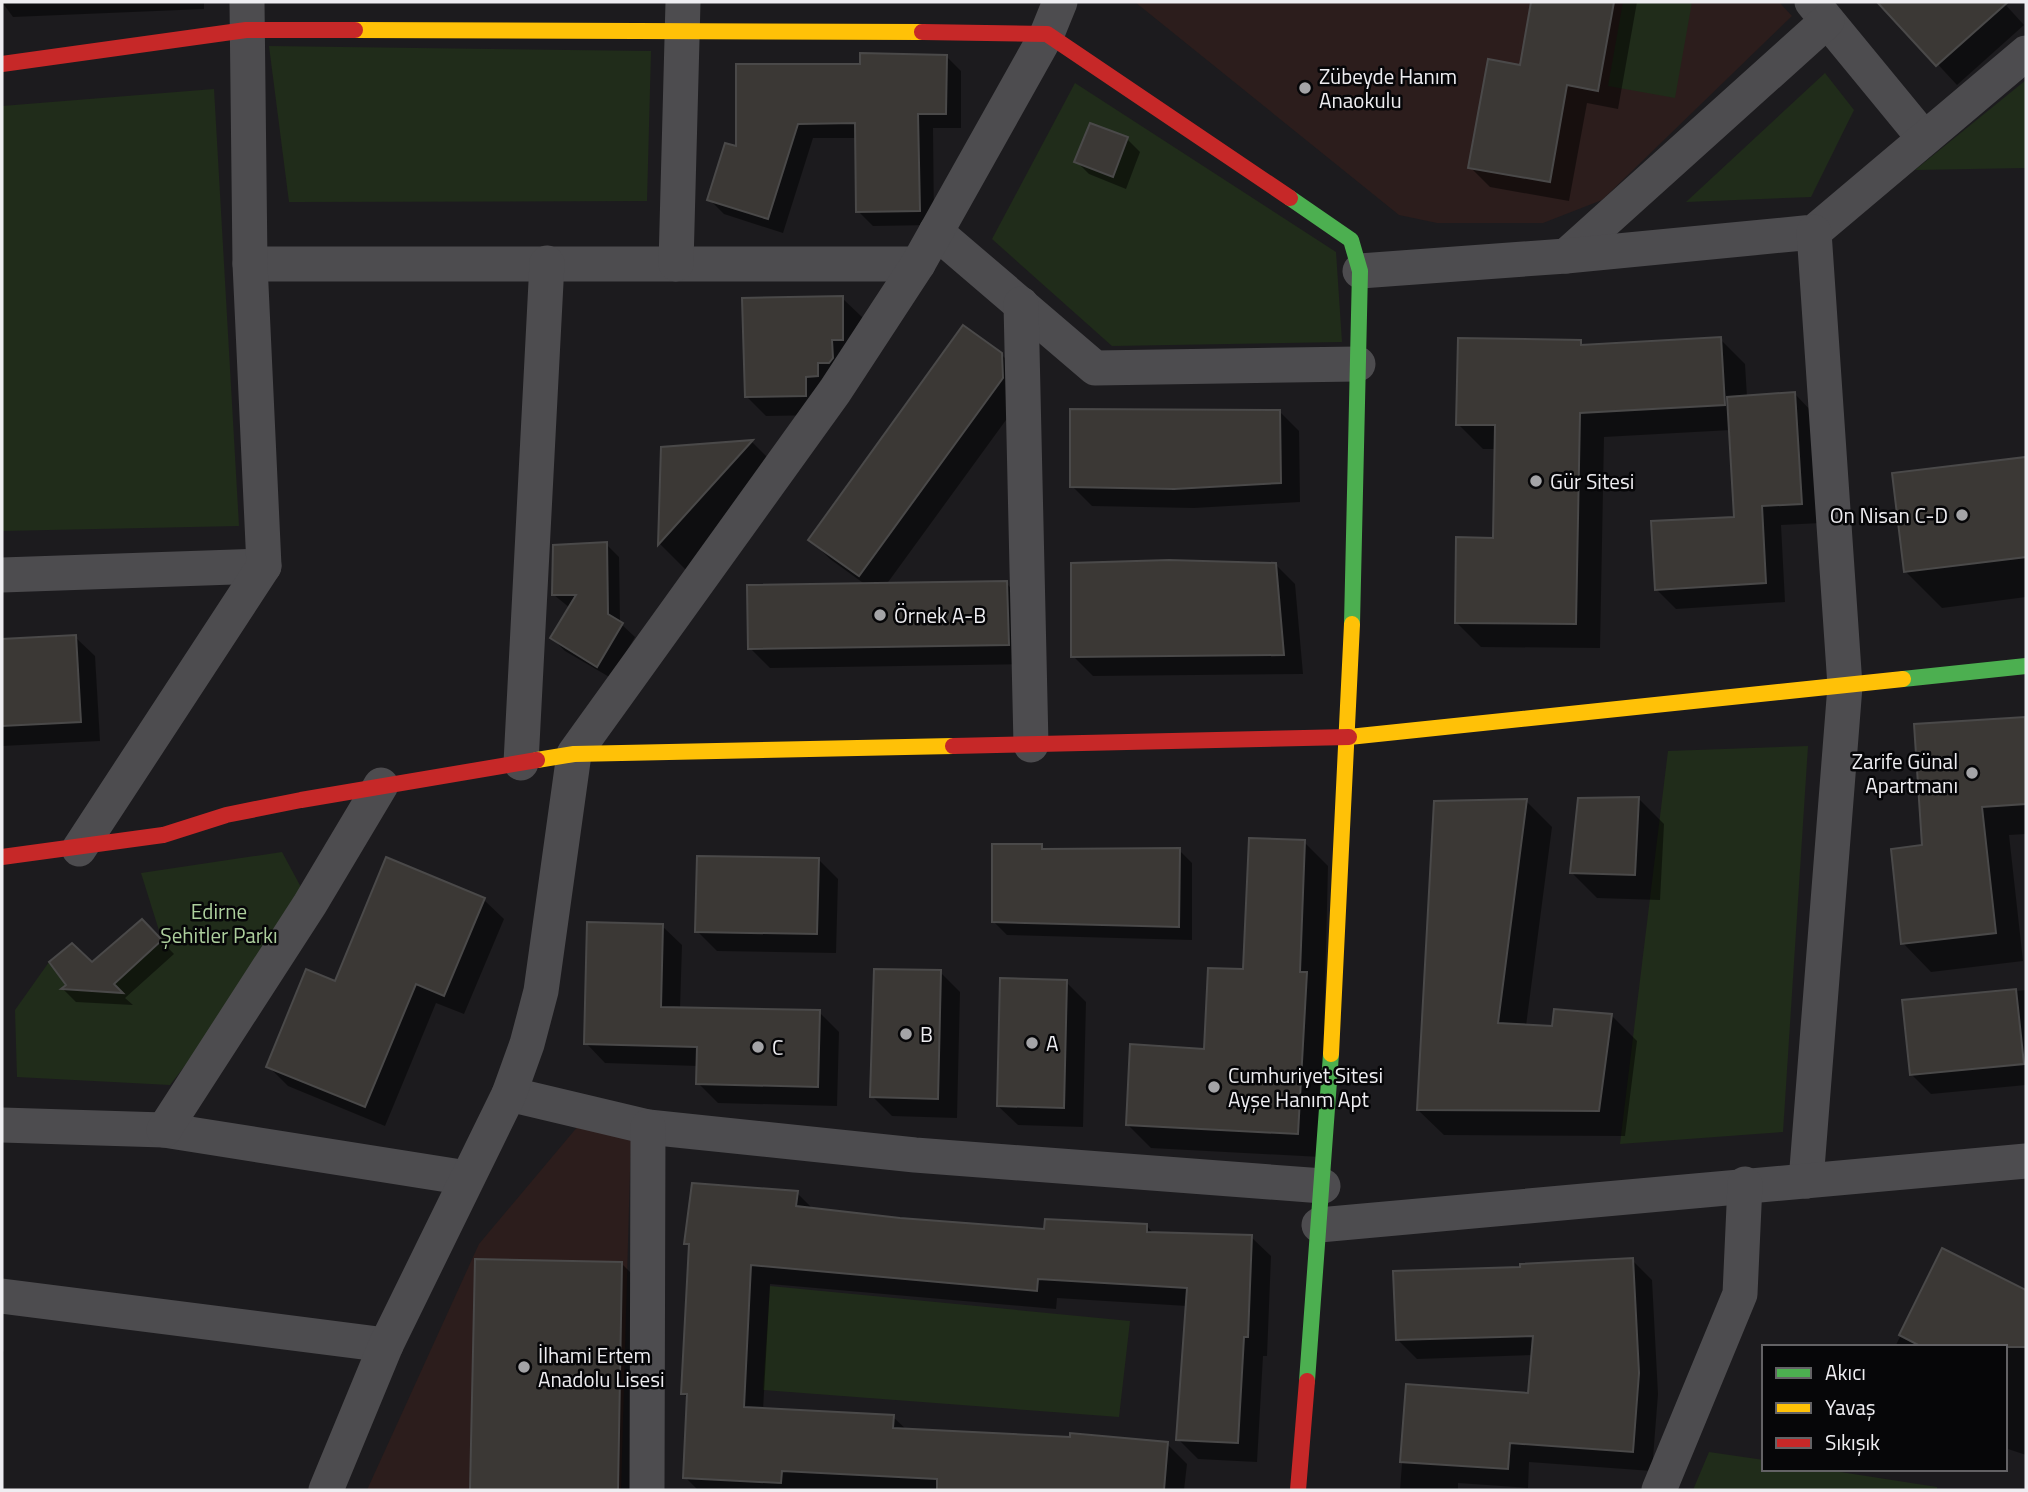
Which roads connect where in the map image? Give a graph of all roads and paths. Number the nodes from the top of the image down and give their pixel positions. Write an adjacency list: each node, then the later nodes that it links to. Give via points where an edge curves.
1 (1060, 2): 5 (street)
2 (1820, 11): 8 (street); 11 (street)
3 (683, 15): 4 (street); 5 (street); 14 (street)
4 (246, 16): 7 (street); 13 (street)
5 (1047, 34): 9 (street); 16 (street, via 1352,240)
6 (2026, 53): 8 (street)
7 (2, 64)
8 (1923, 137): 10 (street)
9 (936, 232): 15 (street); 17 (street)
10 (1814, 232): 11 (street); 22 (street)
11 (1566, 256): 16 (street)
12 (547, 263): 13 (street); 14 (street); 26 (street)
13 (250, 264): 19 (street)
14 (676, 264): 15 (street)
15 (918, 264): 25 (street, via 835,391)
16 (1360, 271): 18 (street)
17 (1021, 304): 18 (street, via 1095,368); 24 (street)
18 (1359, 364): 23 (street)
19 (264, 566): 20 (street); 28 (street)
20 (2, 575)
21 (2026, 666): 22 (street)
22 (1845, 686): 23 (street); 36 (street)
23 (1349, 737): 24 (street); 38 (street)
24 (1031, 745): 25 (street)
25 (574, 754): 26 (street); 30 (street, via 541,991)
26 (521, 763): 27 (street)
27 (382, 785): 28 (street, via 226,815 163,835); 33 (street)
28 (79, 849): 29 (street)
29 (2, 857)
30 (509, 1094): 32 (street); 35 (street)
31 (2, 1125): 33 (street)
32 (648, 1127): 38 (street, via 915,1154); 43 (street)
33 (164, 1130): 35 (street)
34 (2026, 1161): 36 (street)
35 (467, 1178): 41 (street)
36 (1806, 1181): 37 (street)
37 (1745, 1184): 39 (street); 45 (street, via 1740,1294)
38 (1323, 1186): 39 (street)
39 (1319, 1225): 44 (street)
40 (2, 1297): 41 (street)
41 (386, 1345): 42 (street)
42 (326, 1490)
43 (648, 1490)
44 (1298, 1490)
45 (1659, 1490)

